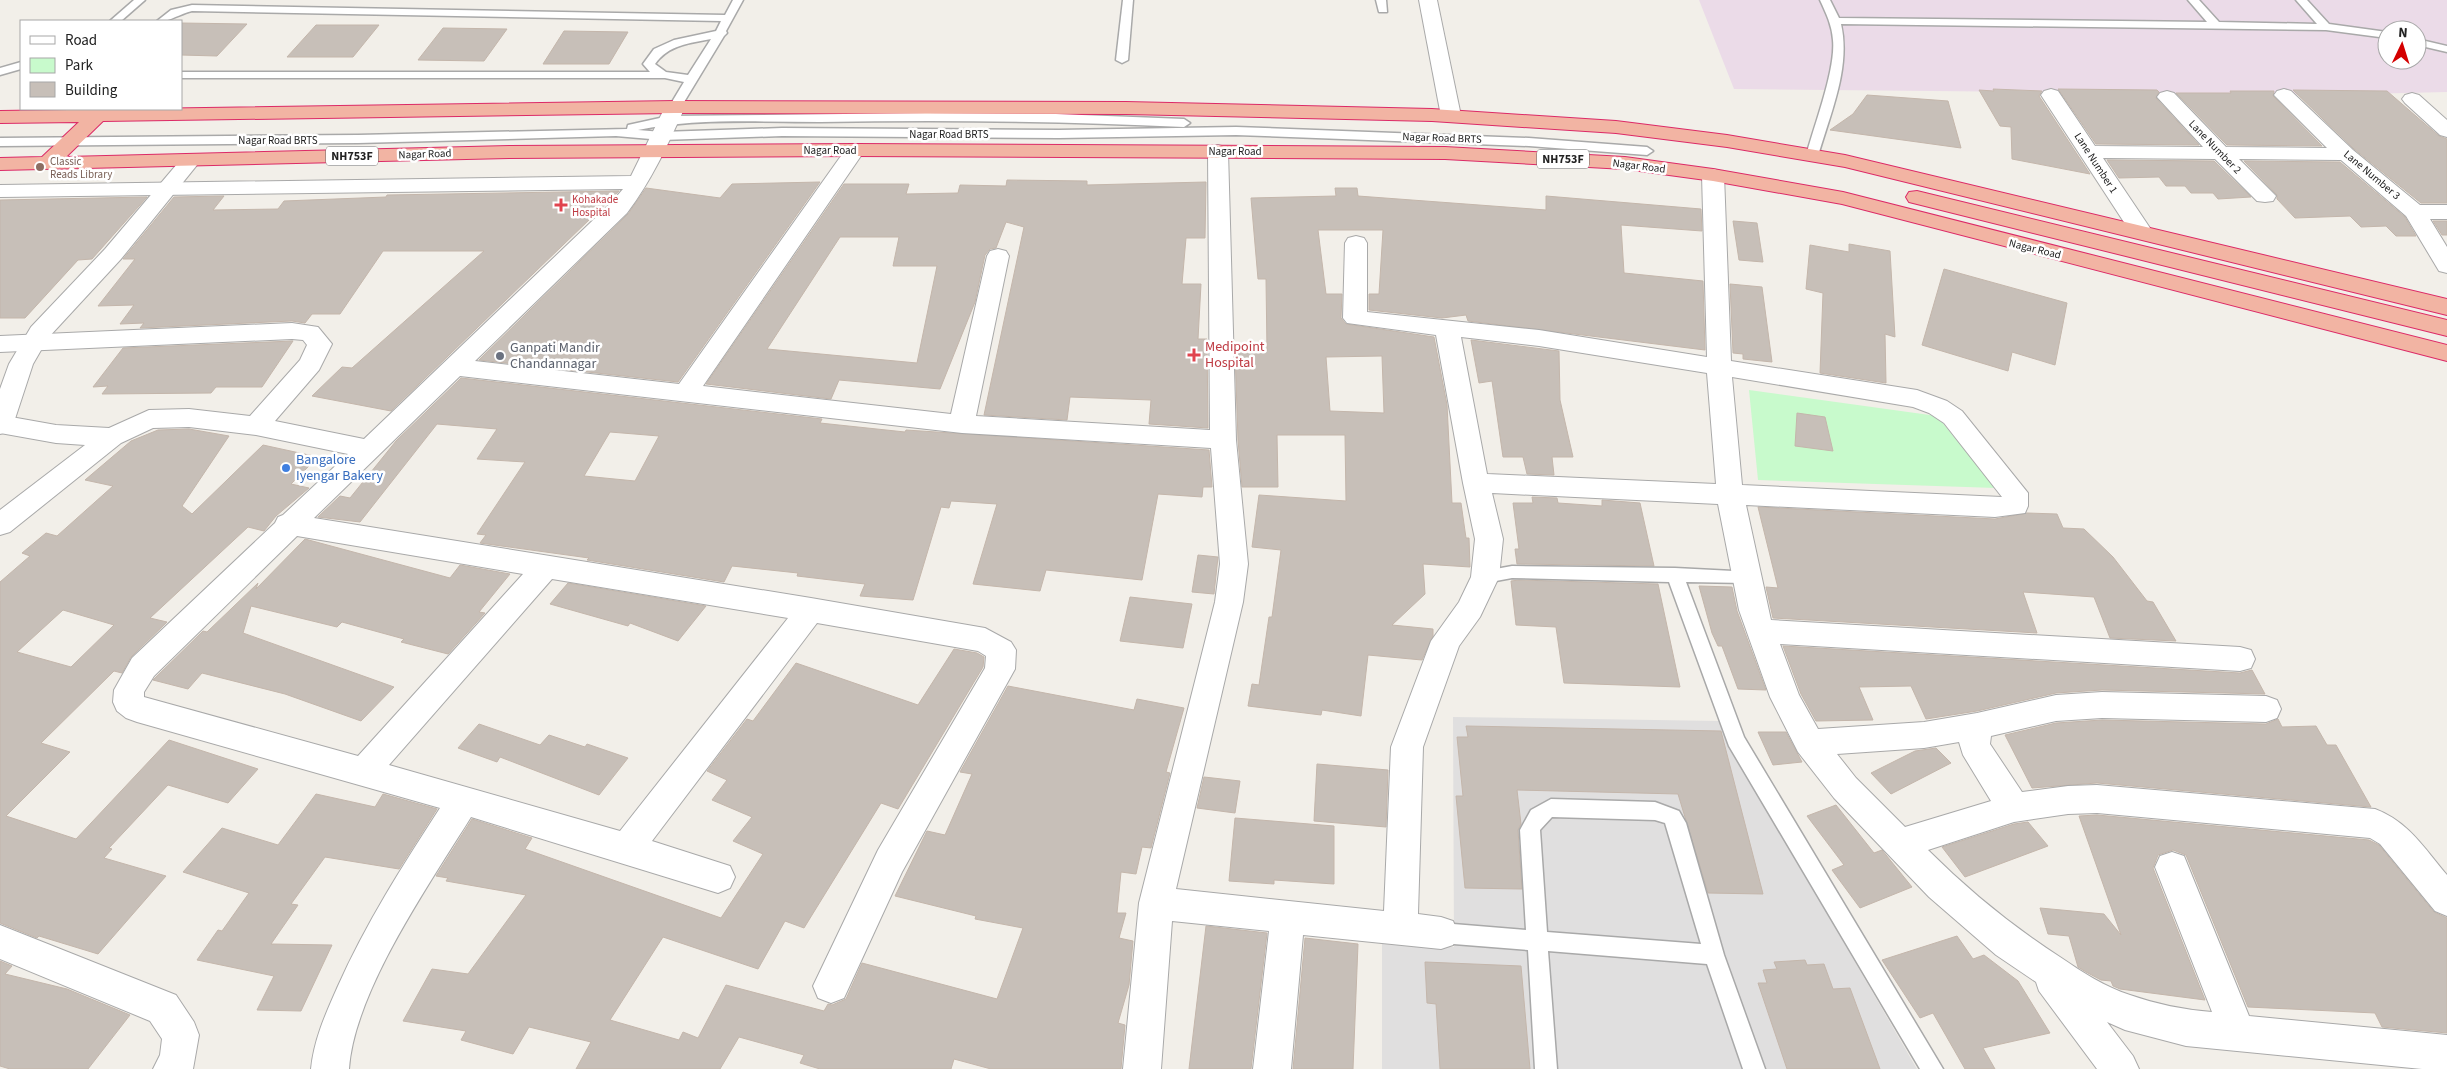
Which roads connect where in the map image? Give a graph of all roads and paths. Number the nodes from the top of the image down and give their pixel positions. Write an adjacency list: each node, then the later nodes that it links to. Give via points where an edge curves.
1 (140, 0): 9 (lane)
2 (738, 0): 8 (lane)
3 (1128, 0): 18 (lane)
4 (1428, 0): 29 (street)
5 (1825, 0): 11 (lane)
6 (2193, 0): 12 (lane)
7 (2301, 0): 13 (lane)
8 (729, 18): 10 (lane, via 192,8 175,12); 14 (lane)
9 (116, 20)
10 (163, 20)
11 (1835, 21): 12 (lane); 44 (lane, via 1839,59)
12 (2216, 26): 13 (lane)
13 (2326, 27): 15 (lane)
14 (722, 33): 22 (lane, via 678,42 658,51 649,64 654,71); 23 (lane)
15 (2377, 34)
16 (2427, 44): 17 (lane)
17 (2447, 49)
18 (1122, 60)
19 (20, 65): 20 (lane)
20 (0, 72)
21 (182, 75): 22 (lane)
22 (665, 75): 23 (lane)
23 (690, 79): 33 (lane)
24 (2051, 95): 41 (street, Lane Number 1)
25 (2284, 95): 43 (street, Lane Number 3)
26 (2167, 97): 42 (street, Lane Number 2)
27 (2412, 99): 34 (street)
28 (97, 116): 30 (highway, Nagar Road / NH753F); 33 (highway, Nagar Road / NH753F); 36 (highway)
29 (1451, 116): 31 (highway, Nagar Road / NH753F); 32 (highway, Nagar Road / NH753F)
30 (0, 117)
31 (1536, 122): 40 (highway); 44 (highway, Nagar Road / NH753F, via 1616,127)
32 (1060, 127): 33 (highway, Nagar Road / NH753F); 33 (lane, Nagar Road BRTS, via 782,132); 37 (highway, Nagar Road / NH753F); 37 (lane, Nagar Road BRTS, via 1189,123); 39 (highway, Nagar Road / NH753F)
33 (666, 128): 35 (lane); 35 (lane); 39 (highway, Nagar Road / NH753F); 45 (highway, Nagar Road / NH753F, via 509,152); 49 (street)
34 (2447, 131)
35 (616, 132): 36 (lane, Nagar Road BRTS, via 358,139)
36 (71, 141): 38 (lane, Nagar Road BRTS); 46 (highway)
37 (1227, 141): 40 (lane, Nagar Road BRTS, via 1529,142); 48 (highway, Nagar Road / NH753F, via 1625,163); 72 (street)
38 (0, 142)
39 (855, 150): 67 (street)
40 (1647, 151): 61 (highway, via 1769,167 1907,195)
41 (2089, 152): 42 (street); 55 (street, Lane Number 1)
42 (2219, 152): 43 (street); 52 (street, Lane Number 2)
43 (2346, 154): 53 (street, Lane Number 3)
44 (1812, 156): 55 (highway, Nagar Road / NH753F, via 1855,163)
45 (190, 161): 46 (highway, Nagar Road / NH753F); 50 (street)
46 (48, 163): 47 (highway, Nagar Road / NH753F)
47 (0, 164)
48 (1713, 175): 64 (highway, Nagar Road / NH753F, via 1843,198); 66 (street)
49 (638, 182): 50 (street); 65 (street, via 619,208)
50 (165, 190): 51 (street); 63 (street, via 113,254 39,333)
51 (0, 191)
52 (2265, 196)
53 (2415, 212): 54 (street); 58 (street, Lane Number 3)
54 (2447, 212)
55 (2142, 231): 59 (highway, Nagar Road / NH753F)
56 (1356, 243): 60 (street, via 1355,318)
57 (998, 256): 68 (street)
58 (2447, 266)
59 (2447, 307)
60 (1447, 328): 66 (street, via 1539,338); 74 (street)
61 (2447, 328)
62 (0, 344): 63 (street)
63 (33, 344): 69 (street, via 21,364); 70 (street, via 292,331 310,333 320,344 310,364)
64 (2447, 353)
65 (454, 367): 67 (street); 73 (street)
66 (1719, 367): 75 (street); 75 (street, via 1917,399 1938,407 1953,417 2015,493 2014,506 1995,508)
67 (686, 393): 68 (street)
68 (962, 424): 72 (street)
69 (0, 425): 71 (street, via 56,434)
70 (256, 426): 71 (street, via 190,418 149,420); 73 (street)
71 (112, 437): 77 (street)
72 (1223, 440): 96 (street, via 1234,564 1230,602)
73 (369, 449): 76 (street)
74 (1476, 483): 75 (street); 81 (street, via 1488,539)
75 (1730, 495): 80 (street)
76 (288, 524): 78 (street); 88 (street, via 143,667 128,690 128,702 137,709)
77 (0, 525)
78 (544, 569): 82 (street); 88 (street)
79 (1675, 574): 80 (lane); 81 (lane, via 1512,572); 113 (lane, via 1736,740)
80 (1746, 576): 83 (street)
81 (1485, 577): 98 (street, via 1470,609 1446,641 1407,747)
82 (810, 609): 92 (street); 104 (street, via 985,640 1001,650 1000,669 890,860)
83 (1760, 631): 84 (street); 87 (street, via 1785,697)
84 (2240, 659)
85 (2266, 709): 86 (street, via 2102,705 2056,708)
86 (1977, 726): 87 (street, via 1924,735); 90 (street, via 1974,746)
87 (1809, 743): 91 (street, via 1845,788)
88 (364, 771): 89 (street)
89 (462, 802): 92 (street); 108 (street, via 389,919 362,970 331,1049)
90 (2014, 808): 91 (street); 95 (street, via 2097,799 2375,824 2392,834)
91 (1898, 844): 103 (street, via 2008,943)
92 (627, 848): 94 (street)
93 (2172, 867): 105 (street)
94 (718, 877)
95 (2447, 900)
96 (1156, 903): 97 (street); 109 (street)
97 (1288, 917): 98 (street); 110 (street)
98 (1400, 930): 99 (street)
99 (1441, 933): 100 (lane)
100 (1536, 940): 102 (lane); 102 (lane, via 1530,830 1536,817 1551,808 1655,811 1672,817 1676,823); 111 (lane)
101 (0, 942): 107 (street, via 163,1008 180,1035 177,1062)
102 (1714, 955): 112 (lane)
103 (2046, 969): 105 (street, via 2072,986 2125,1012 2186,1028); 114 (street)
104 (831, 986)
105 (2238, 1033): 106 (street)
106 (2447, 1053)
107 (172, 1069)
108 (330, 1069)
109 (1142, 1069)
110 (1272, 1069)
111 (1546, 1069)
112 (1754, 1069)
113 (1932, 1069)
114 (2120, 1069)

